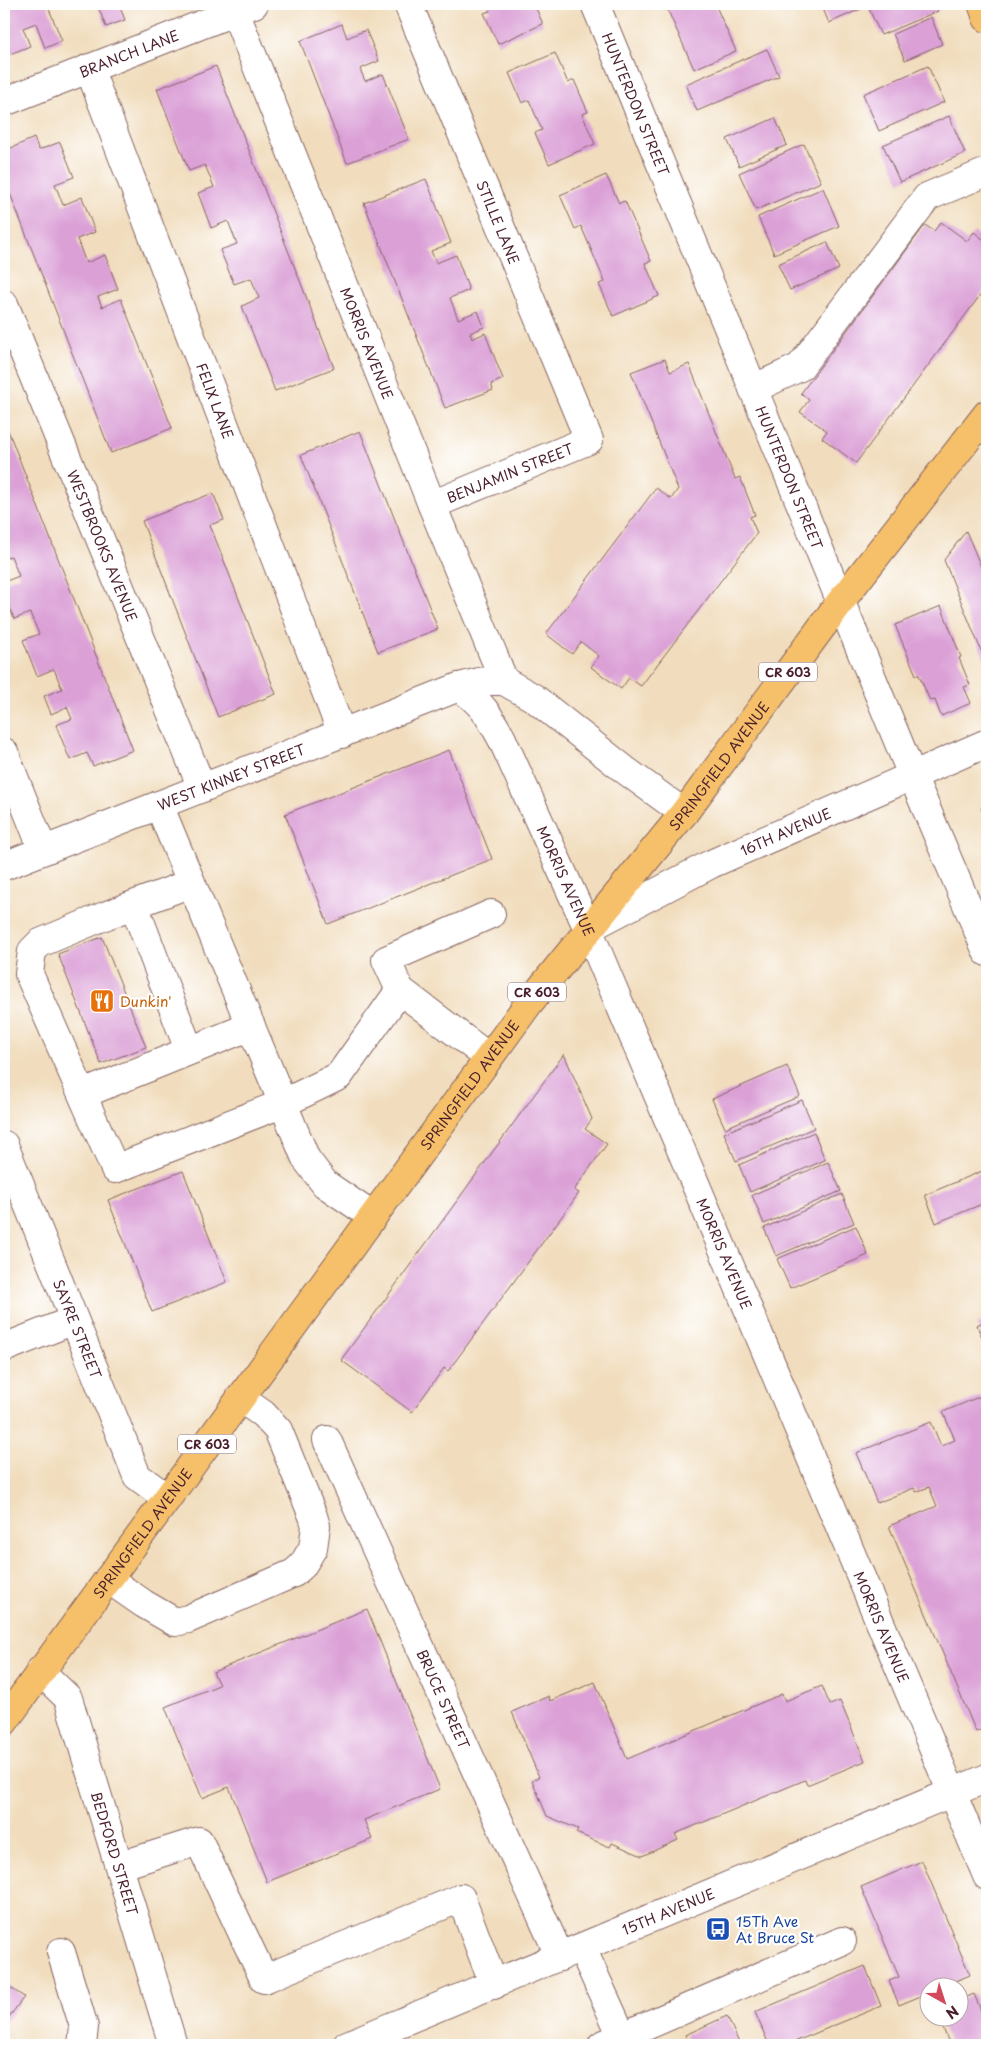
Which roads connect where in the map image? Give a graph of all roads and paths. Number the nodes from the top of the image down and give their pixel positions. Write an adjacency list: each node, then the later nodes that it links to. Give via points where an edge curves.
1 (408, 4): 12 (street, STILLE LANE)
2 (594, 4): 10 (street, HUNTERDON STREET)
3 (982, 4): 5 (main road)
4 (240, 6): 6 (street, BRANCH LANE); 13 (street, MORRIS AVENUE)
5 (987, 18)
6 (89, 68): 7 (street, BRANCH LANE); 17 (street, FELIX LANE)
7 (4, 102)
8 (987, 172): 10 (street, via 927,197 800,367)
9 (4, 304): 21 (street, WESTBROOKS AVENUE)
10 (753, 388): 14 (street, HUNTERDON STREET)
11 (987, 414): 14 (main road, SPRINGFIELD AVENUE / CR 603)
12 (589, 440): 13 (street, BENJAMIN STREET)
13 (432, 506): 15 (street, MORRIS AVENUE)
14 (841, 600): 20 (street, HUNTERDON STREET); 23 (main road, SPRINGFIELD AVENUE / CR 603)
15 (504, 681): 16 (street, via 483,681); 23 (street, via 534,698)
16 (459, 687): 17 (street, WEST KINNEY STREET); 29 (street, MORRIS AVENUE, via 488,714 502,739)
17 (342, 734): 21 (street, WEST KINNEY STREET)
18 (987, 743): 20 (street, 16TH AVENUE)
19 (4, 752): 24 (street)
20 (912, 775): 29 (street, 16TH AVENUE, via 710,864); 30 (street, HUNTERDON STREET)
21 (202, 788): 22 (street, WEST KINNEY STREET)
22 (159, 805): 24 (street, WEST KINNEY STREET); 26 (street)
23 (684, 814): 29 (main road, SPRINGFIELD AVENUE / CR 603)
24 (43, 850): 25 (street, WEST KINNEY STREET)
25 (4, 866)
26 (191, 883): 27 (street); 32 (street)
27 (134, 904): 33 (street); 35 (street, via 40,943 32,950 29,974)
28 (491, 914): 31 (street, via 386,960)
29 (588, 929): 34 (main road, SPRINGFIELD AVENUE / CR 603); 48 (street, MORRIS AVENUE)
30 (987, 952)
31 (400, 990): 34 (street); 36 (street, via 340,1076)
32 (251, 1026): 33 (street); 36 (street)
33 (189, 1050): 35 (street)
34 (488, 1058): 38 (main road, SPRINGFIELD AVENUE / CR 603)
35 (79, 1086): 36 (street, via 115,1169)
36 (284, 1103): 38 (street, via 306,1159 326,1184)
37 (4, 1144): 39 (street, SAYRE STREET)
38 (372, 1216): 41 (main road, SPRINGFIELD AVENUE / CR 603)
39 (74, 1320): 40 (street); 43 (street, SAYRE STREET, via 137,1476)
40 (4, 1348)
41 (240, 1398): 43 (main road, SPRINGFIELD AVENUE / CR 603); 44 (street, via 263,1414 278,1430 316,1526 314,1548 309,1558 294,1573 175,1622)
42 (327, 1440): 53 (street, BRUCE STREET)
43 (167, 1498): 44 (main road, SPRINGFIELD AVENUE / CR 603)
44 (108, 1579): 45 (main road, SPRINGFIELD AVENUE / CR 603)
45 (40, 1671): 46 (main road, SPRINGFIELD AVENUE / CR 603); 49 (street, BEDFORD STREET, via 68,1698)
46 (4, 1722)
47 (987, 1778): 48 (street, 15TH AVENUE)
48 (952, 1792): 50 (street, MORRIS AVENUE); 53 (street, 15TH AVENUE)
49 (119, 1866): 54 (street, via 199,1841 264,1979 460,1898); 57 (street, BEDFORD STREET)
50 (987, 1876)
51 (842, 1940): 55 (street)
52 (61, 1952): 56 (street, via 84,2026)
53 (571, 1952): 54 (street, 15TH AVENUE); 55 (street, BRUCE STREET)
54 (494, 1985): 58 (street, 15TH AVENUE)
55 (617, 2042)
56 (82, 2045)
57 (173, 2045)
58 (347, 2045)

